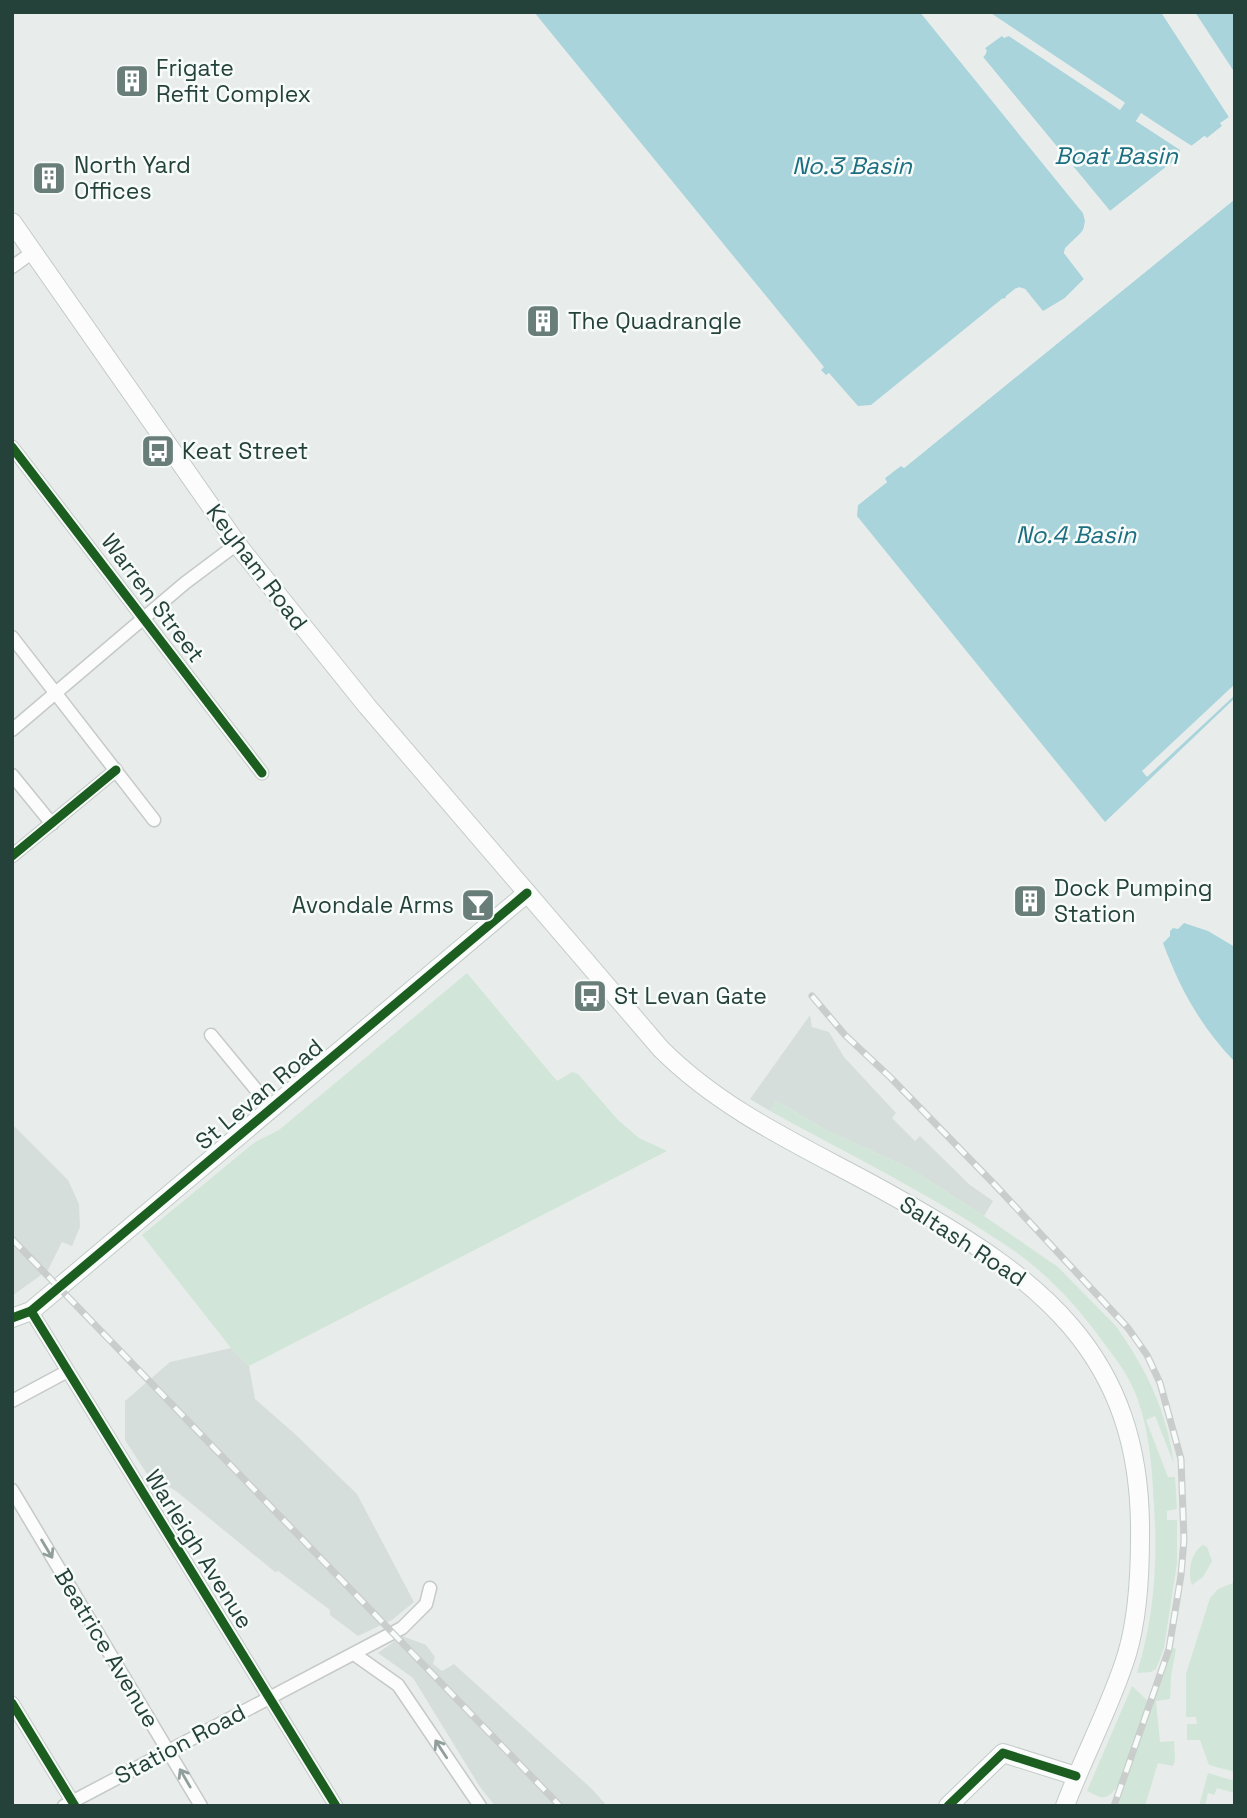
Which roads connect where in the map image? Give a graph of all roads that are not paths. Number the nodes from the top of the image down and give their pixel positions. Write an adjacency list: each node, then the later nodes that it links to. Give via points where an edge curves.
1 (12, 222): 2 (main road, Keyham Road)
2 (33, 252): 3 (street); 5 (main road, Keyham Road)
3 (12, 267)
4 (12, 447): 6 (street, Warren Street)
5 (237, 544): 6 (street); 16 (main road, Keyham Road, via 362,700)
6 (145, 618): 8 (street); 11 (street, Warren Street)
7 (12, 638): 8 (street)
8 (57, 693): 9 (street); 10 (street)
9 (12, 730)
10 (116, 770): 13 (street); 14 (street)
11 (262, 774)
12 (12, 775): 14 (street)
13 (154, 820)
14 (52, 824): 15 (street)
15 (12, 856)
16 (527, 893): 18 (main road, St Levan Road); 29 (main road, Saltash Road, via 661,1049 702,1086 779,1135 958,1233 1022,1278 1091,1350 1127,1423 1141,1514 1140,1557 1128,1653)
17 (211, 1035): 18 (street)
18 (272, 1109): 19 (main road, St Levan Road)
19 (31, 1311): 20 (main road, St Levan Road); 21 (street, Warleigh Avenue)
20 (12, 1318)
21 (66, 1372): 22 (street); 26 (street, Warleigh Avenue)
22 (12, 1401)
23 (12, 1490): 28 (street, Beatrice Avenue, one-way to 28)
24 (430, 1588): 25 (street, Station Road, via 426,1604 402,1628)
25 (354, 1654): 26 (street, Station Road); 33 (street, one-way to 25, via 398,1685)
26 (268, 1697): 28 (street, Station Road); 32 (street, Warleigh Avenue)
27 (12, 1703): 30 (street)
28 (169, 1751): 30 (street, Station Road); 31 (street, Beatrice Avenue, one-way to 28)
29 (1076, 1776): 34 (main road, via 1003,1753); 35 (main road, Saltash Road)
30 (70, 1804)
31 (201, 1806)
32 (336, 1806)
33 (480, 1806)
34 (948, 1806)
35 (1065, 1806)

